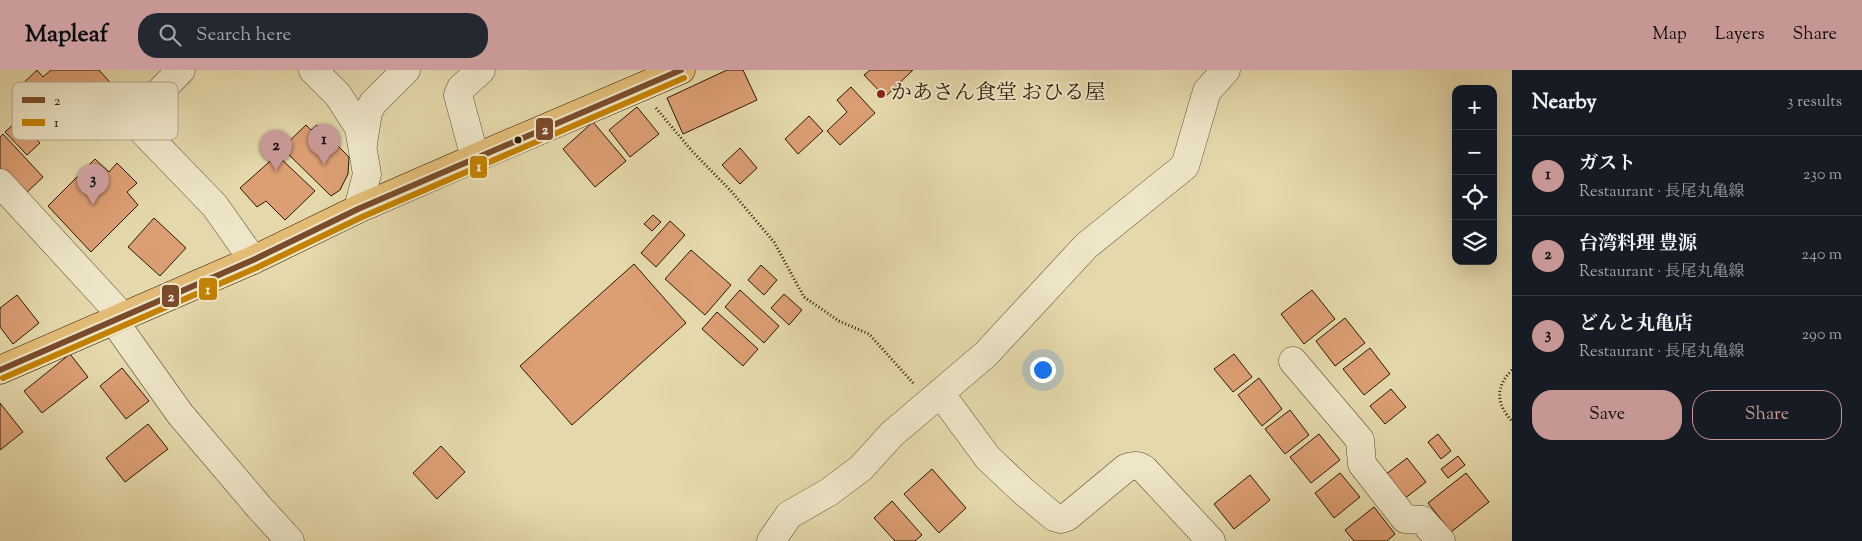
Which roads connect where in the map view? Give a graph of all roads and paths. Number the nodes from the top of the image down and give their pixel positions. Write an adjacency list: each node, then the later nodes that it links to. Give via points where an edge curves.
1 (180, 70): 7 (street)
2 (313, 70): 10 (street, via 338,95 359,128)
3 (406, 70): 10 (street, via 372,103)
4 (481, 70): 11 (street, via 461,88 458,95)
5 (681, 70): 8 (main road)
6 (1226, 70): 19 (street, via 1207,91 1185,166 1086,246 986,354)
7 (168, 82)
8 (635, 90): 11 (main road); 19 (path, via 658,109 774,242 804,297 839,321 869,334)
9 (151, 140): 14 (street, via 215,206)
10 (362, 151): 13 (street, via 367,174)
11 (475, 158): 13 (main road)
12 (0, 183): 15 (street)
13 (358, 210): 14 (main road)
14 (253, 260): 15 (main road)
15 (118, 319): 17 (main road); 21 (street, via 180,414)
16 (1293, 361): 24 (street, via 1360,440 1362,464 1405,519 1422,520)
17 (0, 370)
18 (1512, 370): 20 (path, via 1499,389 1500,403)
19 (935, 397): 22 (street, via 892,434 861,468 829,492 789,515); 23 (street, via 988,458 1054,517 1060,520 1067,517 1126,468 1140,466)
20 (1512, 421)
21 (290, 541)
22 (771, 541)
23 (1211, 541)
24 (1440, 541)

